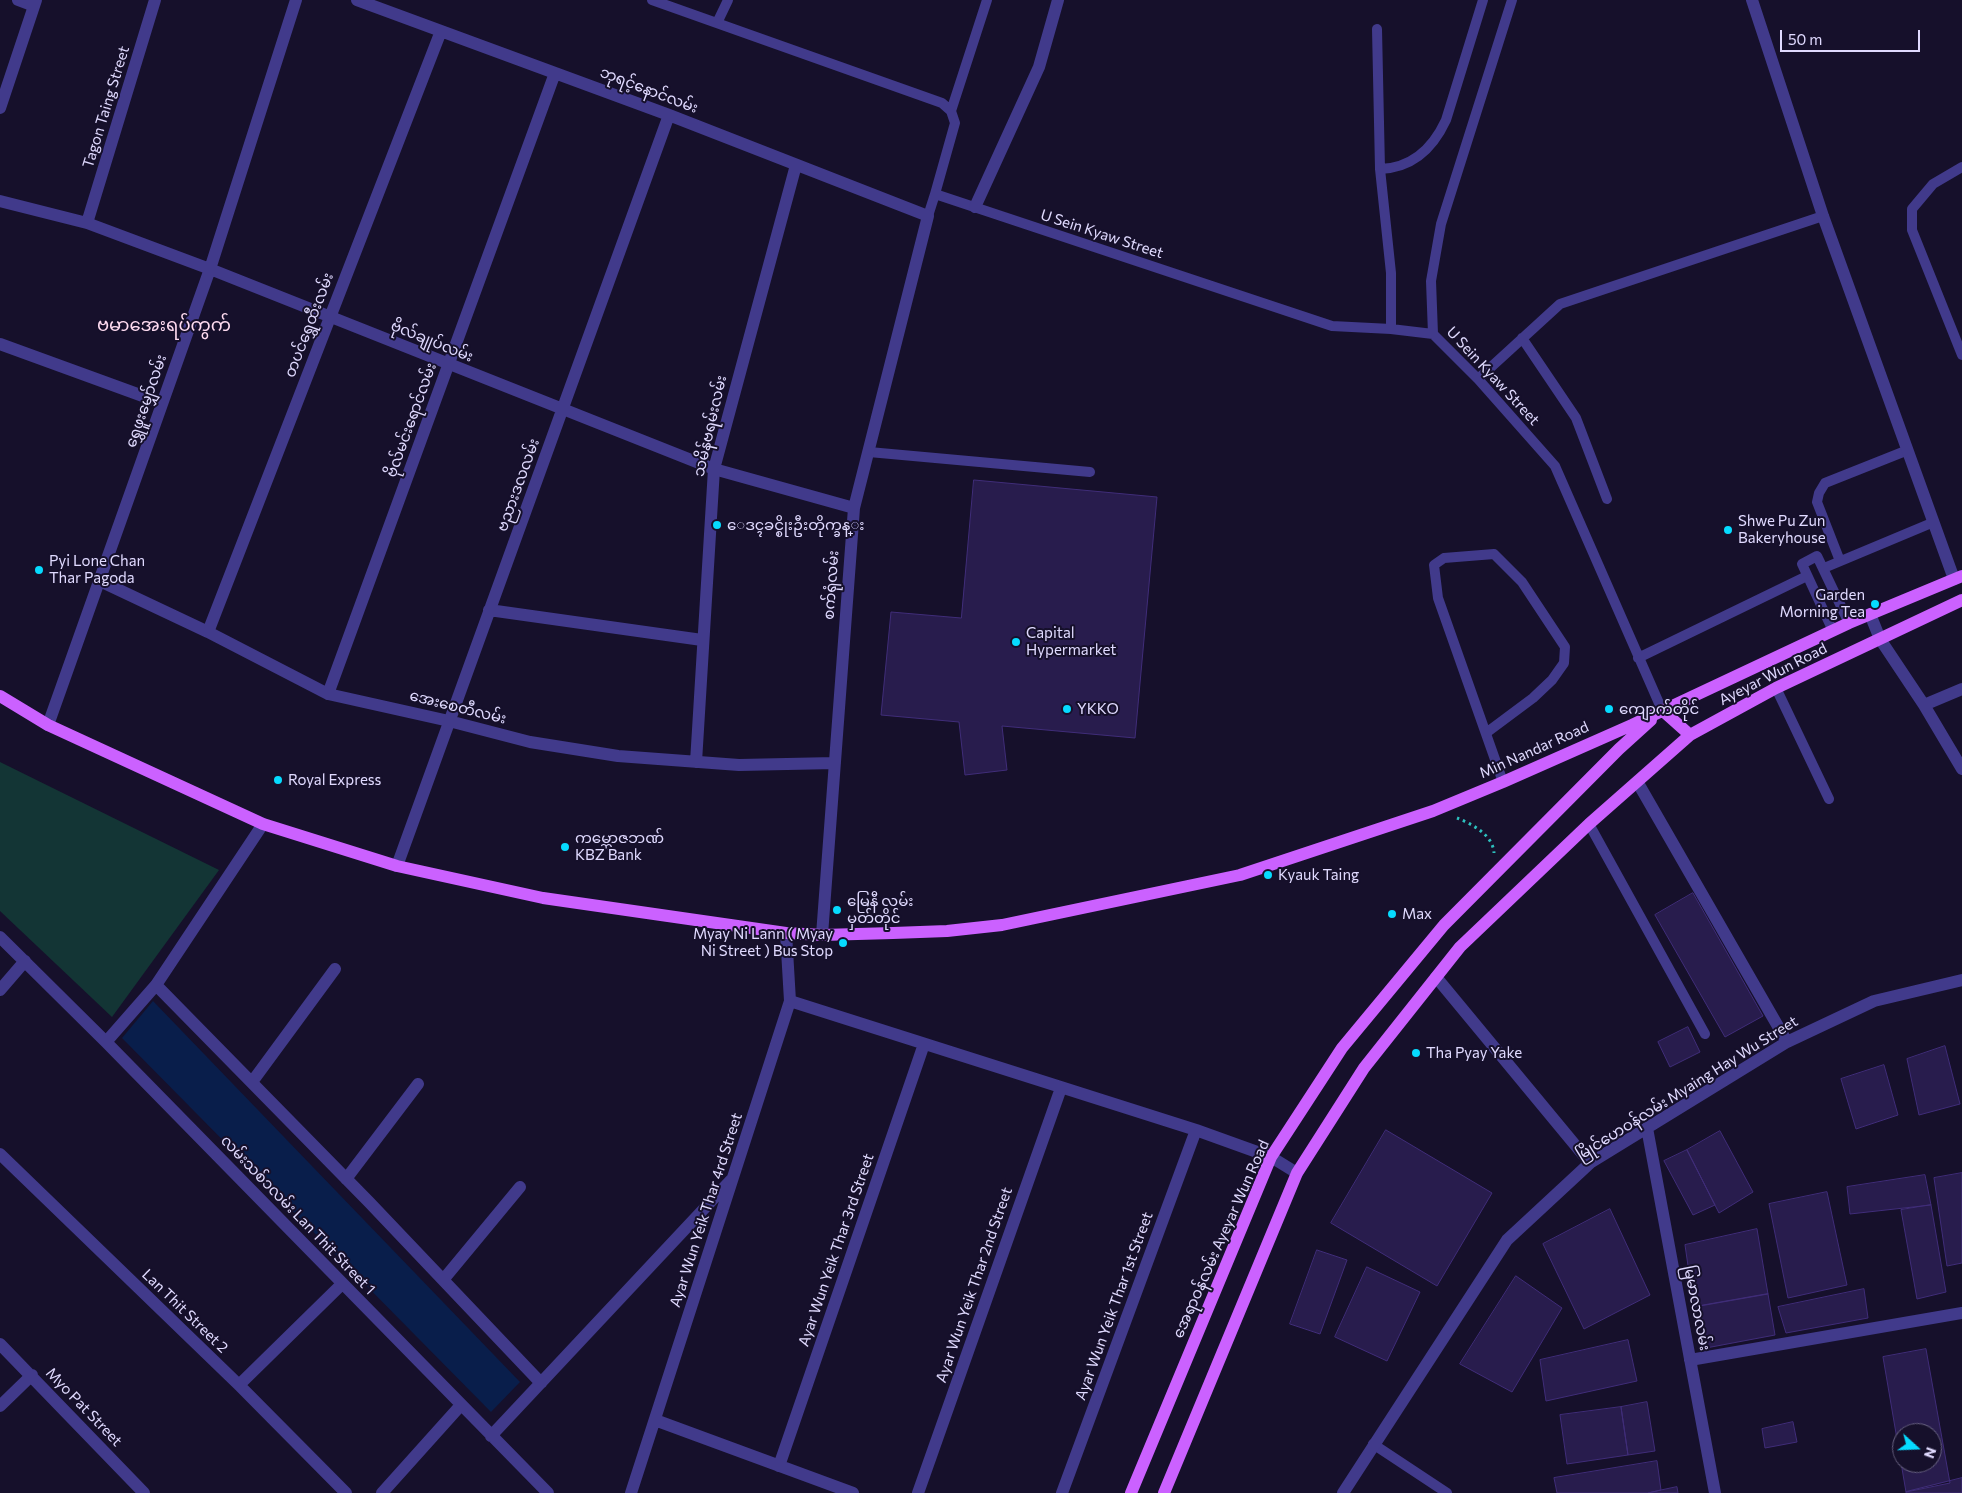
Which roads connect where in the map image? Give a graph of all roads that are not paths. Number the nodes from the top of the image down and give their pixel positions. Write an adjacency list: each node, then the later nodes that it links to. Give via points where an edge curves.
1 (18, 0): 12 (street)
2 (155, 0): 28 (street, Tagon Taing Street)
3 (296, 0): 29 (street, ရွှေဖူးမျှော်လမ်း)
4 (357, 0): 15 (street, ဘုရင့်နောင်လမ်း)
5 (652, 0): 13 (lane)
6 (728, 0): 13 (lane)
7 (987, 0): 18 (lane)
8 (1058, 0): 25 (street, via 1039,67)
9 (1483, 0): 22 (lane, via 1439,136 1424,153 1397,169)
10 (1512, 0): 32 (lane, via 1441,224 1431,281)
11 (1752, 0): 27 (street)
12 (35, 3): 17 (street)
13 (717, 23): 18 (lane, via 942,103)
14 (1377, 29): 22 (lane)
15 (441, 31): 16 (street, ဘုရင့်နောင်လမ်း); 30 (street, တပင်ရွှေထီးလမ်း)
16 (555, 73): 19 (street, ဘုရင့်နောင်လမ်း); 36 (street, ဗိုလ်မင်းရောင်လမ်း)
17 (0, 108)
18 (951, 111): 23 (lane, via 955,123)
19 (670, 115): 20 (street, ဘုရင့်နောင်လမ်း); 39 (street, ဗညားဒလလမ်း)
20 (796, 165): 26 (street, ဘုရင့်နောင်လမ်း); 42 (street, သမိန်ဗရမ်းလမ်း)
21 (1962, 167): 35 (lane, via 1932,184 1912,209 1912,230)
22 (1380, 170): 31 (lane, via 1390,273)
23 (935, 194): 25 (lane, U Sein Kyaw Street); 26 (lane)
24 (0, 201): 28 (street, ဗိုလ်ချုပ်လမ်း)
25 (975, 207): 31 (lane, U Sein Kyaw Street, via 1332,326)
26 (928, 216): 41 (street, စက်ရုံလမ်း)
27 (1823, 216): 33 (lane, via 1560,304); 40 (street)
28 (87, 223): 29 (street, ဗိုလ်ချုပ်လမ်း)
29 (210, 269): 30 (street, ဗိုလ်ချုပ်လမ်း); 38 (street, ရွှေဖူးမျှော်လမ်း)
30 (330, 317): 36 (street, ဗိုလ်ချုပ်လမ်း); 57 (street, တပင်ရွှေထီးလမ်း)
31 (1391, 329): 32 (lane, U Sein Kyaw Street)
32 (1433, 334): 37 (lane, U Sein Kyaw Street)
33 (1522, 338): 37 (lane); 44 (lane, via 1576,418)
34 (0, 344): 38 (street)
35 (1962, 356)
36 (448, 365): 39 (street, ဗိုလ်ချုပ်လမ်း); 63 (street, ဗိုလ်မင်းရောင်လမ်း)
37 (1478, 379): 60 (lane, U Sein Kyaw Street, via 1555,466)
38 (162, 403): 51 (street, ရွှေဖူးမျှော်လမ်း)
39 (562, 410): 42 (street, ဗိုလ်ချုပ်လမ်း); 53 (street, ဗညားဒလလမ်း)
40 (1908, 450): 46 (street); 47 (lane, via 1825,483 1819,492 1817,502)
41 (869, 452): 43 (lane); 45 (street, စက်ရုံလမ်း)
42 (714, 469): 45 (street, ဗိုလ်ချုပ်လမ်း); 59 (street, သမိန်ဗရမ်းလမ်း)
43 (1090, 472)
44 (1607, 499)
45 (854, 508): 73 (street, စက်ရုံလမ်း)
46 (1934, 522): 47 (lane); 50 (street)
47 (1840, 560): 48 (lane)
48 (1824, 568): 49 (lane, via 1817,556 1802,564); 55 (lane)
49 (1807, 576): 56 (lane); 60 (lane)
50 (1958, 577): 54 (main road, Ayeyar Wun Road)
51 (100, 581): 57 (street, အေးစေတီလမ်း); 69 (street, ရွှေဖူးမျှော်လမ်း)
52 (1962, 600): 58 (main road, Ayeyar Wun Road)
53 (489, 610): 59 (street); 68 (street, ဗညားဒလလမ်း)
54 (1870, 614): 55 (main road, Ayeyar Wun Road); 58 (street)
55 (1849, 623): 56 (main road, Ayeyar Wun Road)
56 (1833, 631): 65 (main road, Ayeyar Wun Road)
57 (208, 632): 63 (street, အေးစေတီလမ်း)
58 (1880, 639): 61 (main road, Ayeyar Wun Road); 66 (street)
59 (702, 640): 72 (street, သမိန်ဗရမ်းလမ်း)
60 (1638, 658): 67 (lane, U Sein Kyaw Street)
61 (1776, 688): 71 (main road, Ayeyar Wun Road); 77 (lane)
62 (1962, 689): 66 (street)
63 (328, 694): 68 (street, အေးစေတီလမ်း)
64 (0, 696): 69 (main road, Min Nandar Road)
65 (1675, 704): 67 (main road, Min Nandar Road)
66 (1924, 705): 74 (street)
67 (1662, 710): 71 (main road); 75 (main road, Min Nandar Road); 101 (main road, အေရာဝန်လမ်း Ayeyar Wun Road, via 1438,932 1342,1048)
68 (449, 721): 72 (street, အေးစေတီလမ်း, via 530,742 618,756); 80 (street, ဗညားဒလလမ်း)
69 (48, 726): 78 (main road, Min Nandar Road)
70 (1486, 732): 70 (lane, via 1438,598 1434,564 1444,558 1494,554 1522,582 1565,647 1564,663 1552,680 1534,698); 75 (lane)
71 (1690, 735): 76 (main road, Ayeyar Wun Road)
72 (696, 762): 73 (street, အေးစေတီလမ်း, via 739,765)
73 (834, 763): 82 (street, စက်ရုံလမ်း)
74 (1962, 769)
75 (1503, 782): 82 (main road, Min Nandar Road, via 1433,811 1240,875 1002,925 947,931)
76 (1638, 783): 79 (main road, Ayeyar Wun Road); 93 (street)
77 (1829, 799)
78 (263, 824): 80 (main road, Min Nandar Road); 88 (street)
79 (1589, 824): 86 (main road, Ayeyar Wun Road, via 1460,947); 91 (lane)
80 (397, 866): 81 (main road, Min Nandar Road, via 543,898)
81 (786, 933): 82 (main road, Min Nandar Road); 90 (street, Ayar Wun Yeik Thar 4rd Street)
82 (822, 935)
83 (0, 937): 84 (street, လမ်းသစ်၁လမ်း Lan Thit Street 1)
84 (25, 961): 89 (street); 92 (street, လမ်းသစ်၁လမ်း Lan Thit Street 1)
85 (335, 969): 95 (street)
86 (1436, 977): 102 (street); 103 (main road, via 1364,1068)
87 (1962, 980): 93 (street, မြိုင်ဟေဝန်လမ်း Myaing Hay Wu Street, via 1874,1001)
88 (156, 985): 92 (street); 95 (street)
89 (0, 990)
90 (790, 1002): 94 (street); 104 (street, Ayar Wun Yeik Thar 4rd Street)
91 (1705, 1034)
92 (106, 1042): 108 (street, လမ်းသစ်၁လမ်း Lan Thit Street 1)
93 (1787, 1042): 98 (street, မြိုင်ဟေဝန်လမ်း Myaing Hay Wu Street)
94 (924, 1044): 97 (street); 120 (street, Ayar Wun Yeik Thar 3rd Street)
95 (252, 1082): 105 (street)
96 (418, 1084): 105 (street)
97 (1061, 1088): 99 (street); 127 (street, Ayar Wun Yeik Thar 2nd Street)
98 (1647, 1128): 102 (street, မြိုင်ဟေဝန်လမ်း Myaing Hay Wu Street); 111 (street, မြမာလာလမ်း)
99 (1196, 1130): 101 (street); 128 (street, Ayar Wun Yeik Thar 1st Street)
100 (0, 1154): 114 (street, Lan Thit Street 2)
101 (1271, 1157): 103 (street); 129 (main road, အေရာဝန်လမ်း Ayeyar Wun Road)
102 (1590, 1163): 119 (street, မြိုင်ဟေဝန်လမ်း Myaing Hay Wu Street, via 1507,1240)
103 (1297, 1173): 130 (main road)
104 (735, 1176): 113 (street); 117 (street, Ayar Wun Yeik Thar 4rd Street)
105 (346, 1179): 107 (street)
106 (520, 1187): 107 (street)
107 (443, 1280): 113 (street)
108 (342, 1284): 114 (street); 115 (street, လမ်းသစ်၁လမ်း Lan Thit Street 1)
109 (1962, 1313): 111 (street)
110 (0, 1344): 112 (street, Myo Pat Street)
111 (1690, 1360): 133 (street, မြမာလာလမ်း)
112 (32, 1375): 116 (street); 121 (street, Myo Pat Street)
113 (541, 1383): 118 (street)
114 (239, 1385): 122 (street, Lan Thit Street 2)
115 (461, 1405): 118 (street, လမ်းသစ်၁လမ်း Lan Thit Street 1); 123 (street)
116 (0, 1406)
117 (655, 1420): 120 (street); 125 (street, Ayar Wun Yeik Thar 4rd Street)
118 (492, 1436): 124 (street, လမ်းသစ်၁လမ်း Lan Thit Street 1)
119 (1373, 1444): 131 (street, မြိုင်ဟေဝန်လမ်း Myaing Hay Wu Street); 132 (lane)
120 (779, 1466): 126 (street)
121 (144, 1493)
122 (346, 1493)
123 (382, 1493)
124 (548, 1493)
125 (631, 1493)
126 (853, 1493)
127 (918, 1493)
128 (1062, 1493)
129 (1130, 1493)
130 (1164, 1493)
131 (1342, 1493)
132 (1447, 1493)
133 (1715, 1493)

